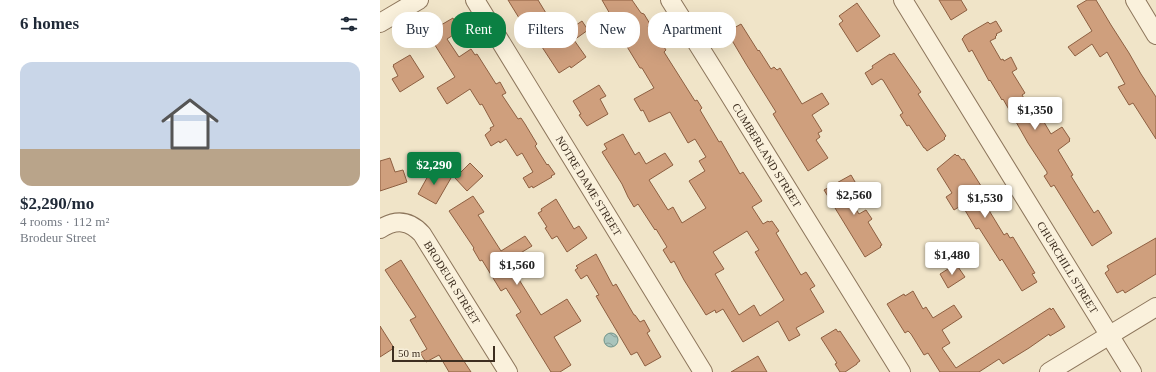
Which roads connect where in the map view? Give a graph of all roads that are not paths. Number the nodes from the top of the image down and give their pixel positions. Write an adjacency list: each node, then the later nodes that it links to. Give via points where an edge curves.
1 (419, 0): 6 (street)
2 (475, 0): 12 (street, NOTRE DAME STREET)
3 (670, 0): 13 (street, CUMBERLAND STREET)
4 (904, 0): 10 (street, CHURCHILL STREET)
5 (1135, 0): 7 (street)
6 (380, 23)
7 (1156, 35)
8 (380, 229): 11 (street, BRODEUR STREET, via 394,222 410,224 417,228)
9 (1156, 307): 10 (street)
10 (1109, 336): 14 (street); 15 (street, CHURCHILL STREET)
11 (508, 372)
12 (702, 372)
13 (901, 372)
14 (1049, 372)
15 (1132, 372)

